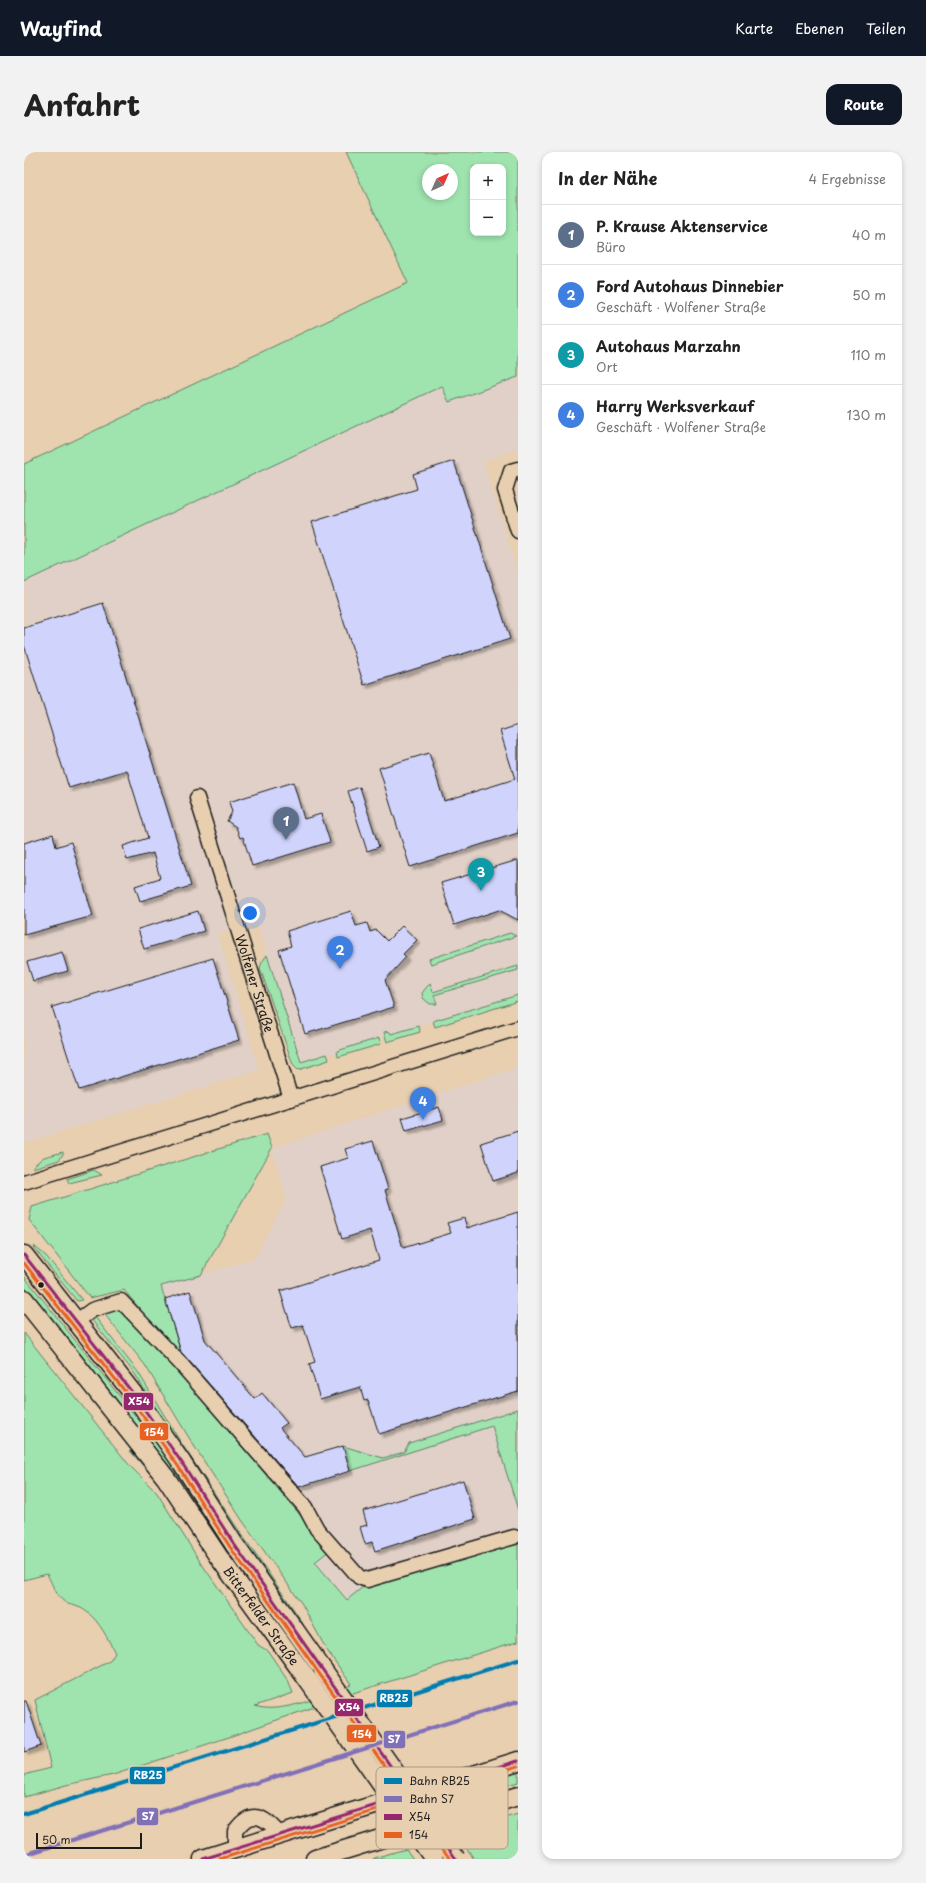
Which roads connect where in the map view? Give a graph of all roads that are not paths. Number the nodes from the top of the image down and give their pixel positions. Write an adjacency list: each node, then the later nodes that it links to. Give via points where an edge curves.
1 (518, 469): 2 (street, via 511,471 505,490)
2 (518, 531)
3 (197, 798): 5 (street, Wolfener Straße)
4 (518, 1028): 5 (street)
5 (291, 1099): 6 (street)
6 (24, 1182)
7 (24, 1255): 9 (main road, Bitterfelder Straße)
8 (24, 1299): 12 (main road, Bitterfelder Straße, via 166,1478)
9 (77, 1321): 10 (main road, Bitterfelder Straße, via 136,1396); 11 (street, via 95,1308 121,1301 180,1363 294,1495 314,1520 317,1529 359,1577 368,1580)
10 (217, 1518): 12 (main road, Bitterfelder Straße); 14 (main road, Bitterfelder Straße, bridge)
11 (514, 1537)
12 (218, 1556): 16 (main road, Bitterfelder Straße, bridge)
13 (518, 1761): 15 (main road)
14 (391, 1767)
15 (499, 1767)
16 (376, 1777)
17 (518, 1796): 18 (main road)
18 (508, 1799)
19 (375, 1805): 20 (main road)
20 (280, 1836): 22 (main road); 22 (street, via 266,1820 247,1818 235,1832)
21 (376, 1842): 25 (main road)
22 (235, 1849): 26 (main road)
23 (427, 1849): 28 (main road, Bitterfelder Straße, bridge)
24 (449, 1849): 29 (main road, Bitterfelder Straße, bridge)
25 (338, 1856): 27 (main road)
26 (203, 1859)
27 (315, 1859)
28 (434, 1859)
29 (456, 1859)

